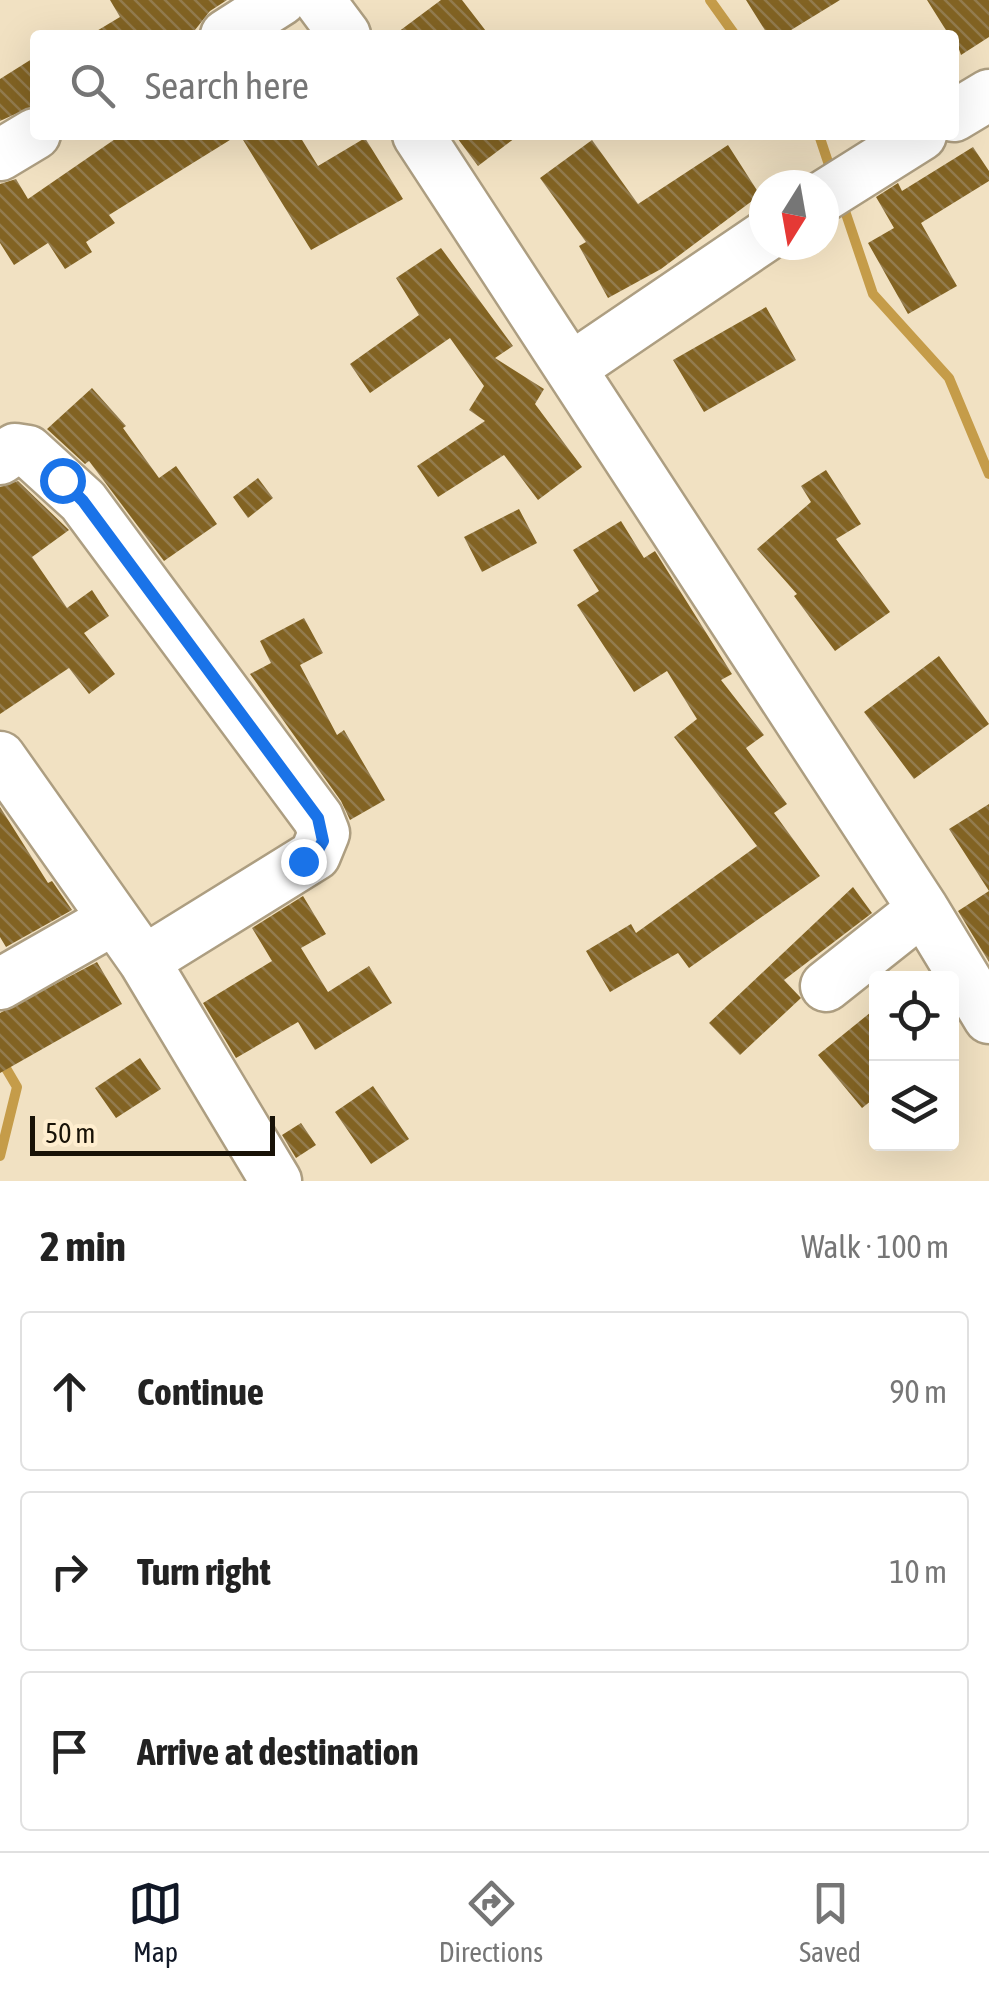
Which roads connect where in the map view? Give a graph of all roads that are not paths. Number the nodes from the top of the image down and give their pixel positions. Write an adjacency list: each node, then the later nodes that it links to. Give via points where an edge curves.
1 (281, 0): 3 (street)
2 (319, 0): 4 (street)
3 (234, 30)
4 (340, 30)
5 (30, 137): 8 (street)
6 (421, 140): 11 (street)
7 (913, 140): 9 (street)
8 (0, 155)
9 (839, 186)
10 (749, 247): 11 (street)
11 (571, 368): 14 (street)
12 (0, 459): 16 (street, via 15,449 28,451 83,501 324,833 315,855)
13 (0, 757): 15 (street)
14 (924, 909): 18 (street); 19 (street)
15 (114, 920): 16 (street); 17 (street)
16 (144, 961): 20 (street)
17 (0, 984)
18 (826, 986)
19 (989, 1018)
20 (276, 1181)

